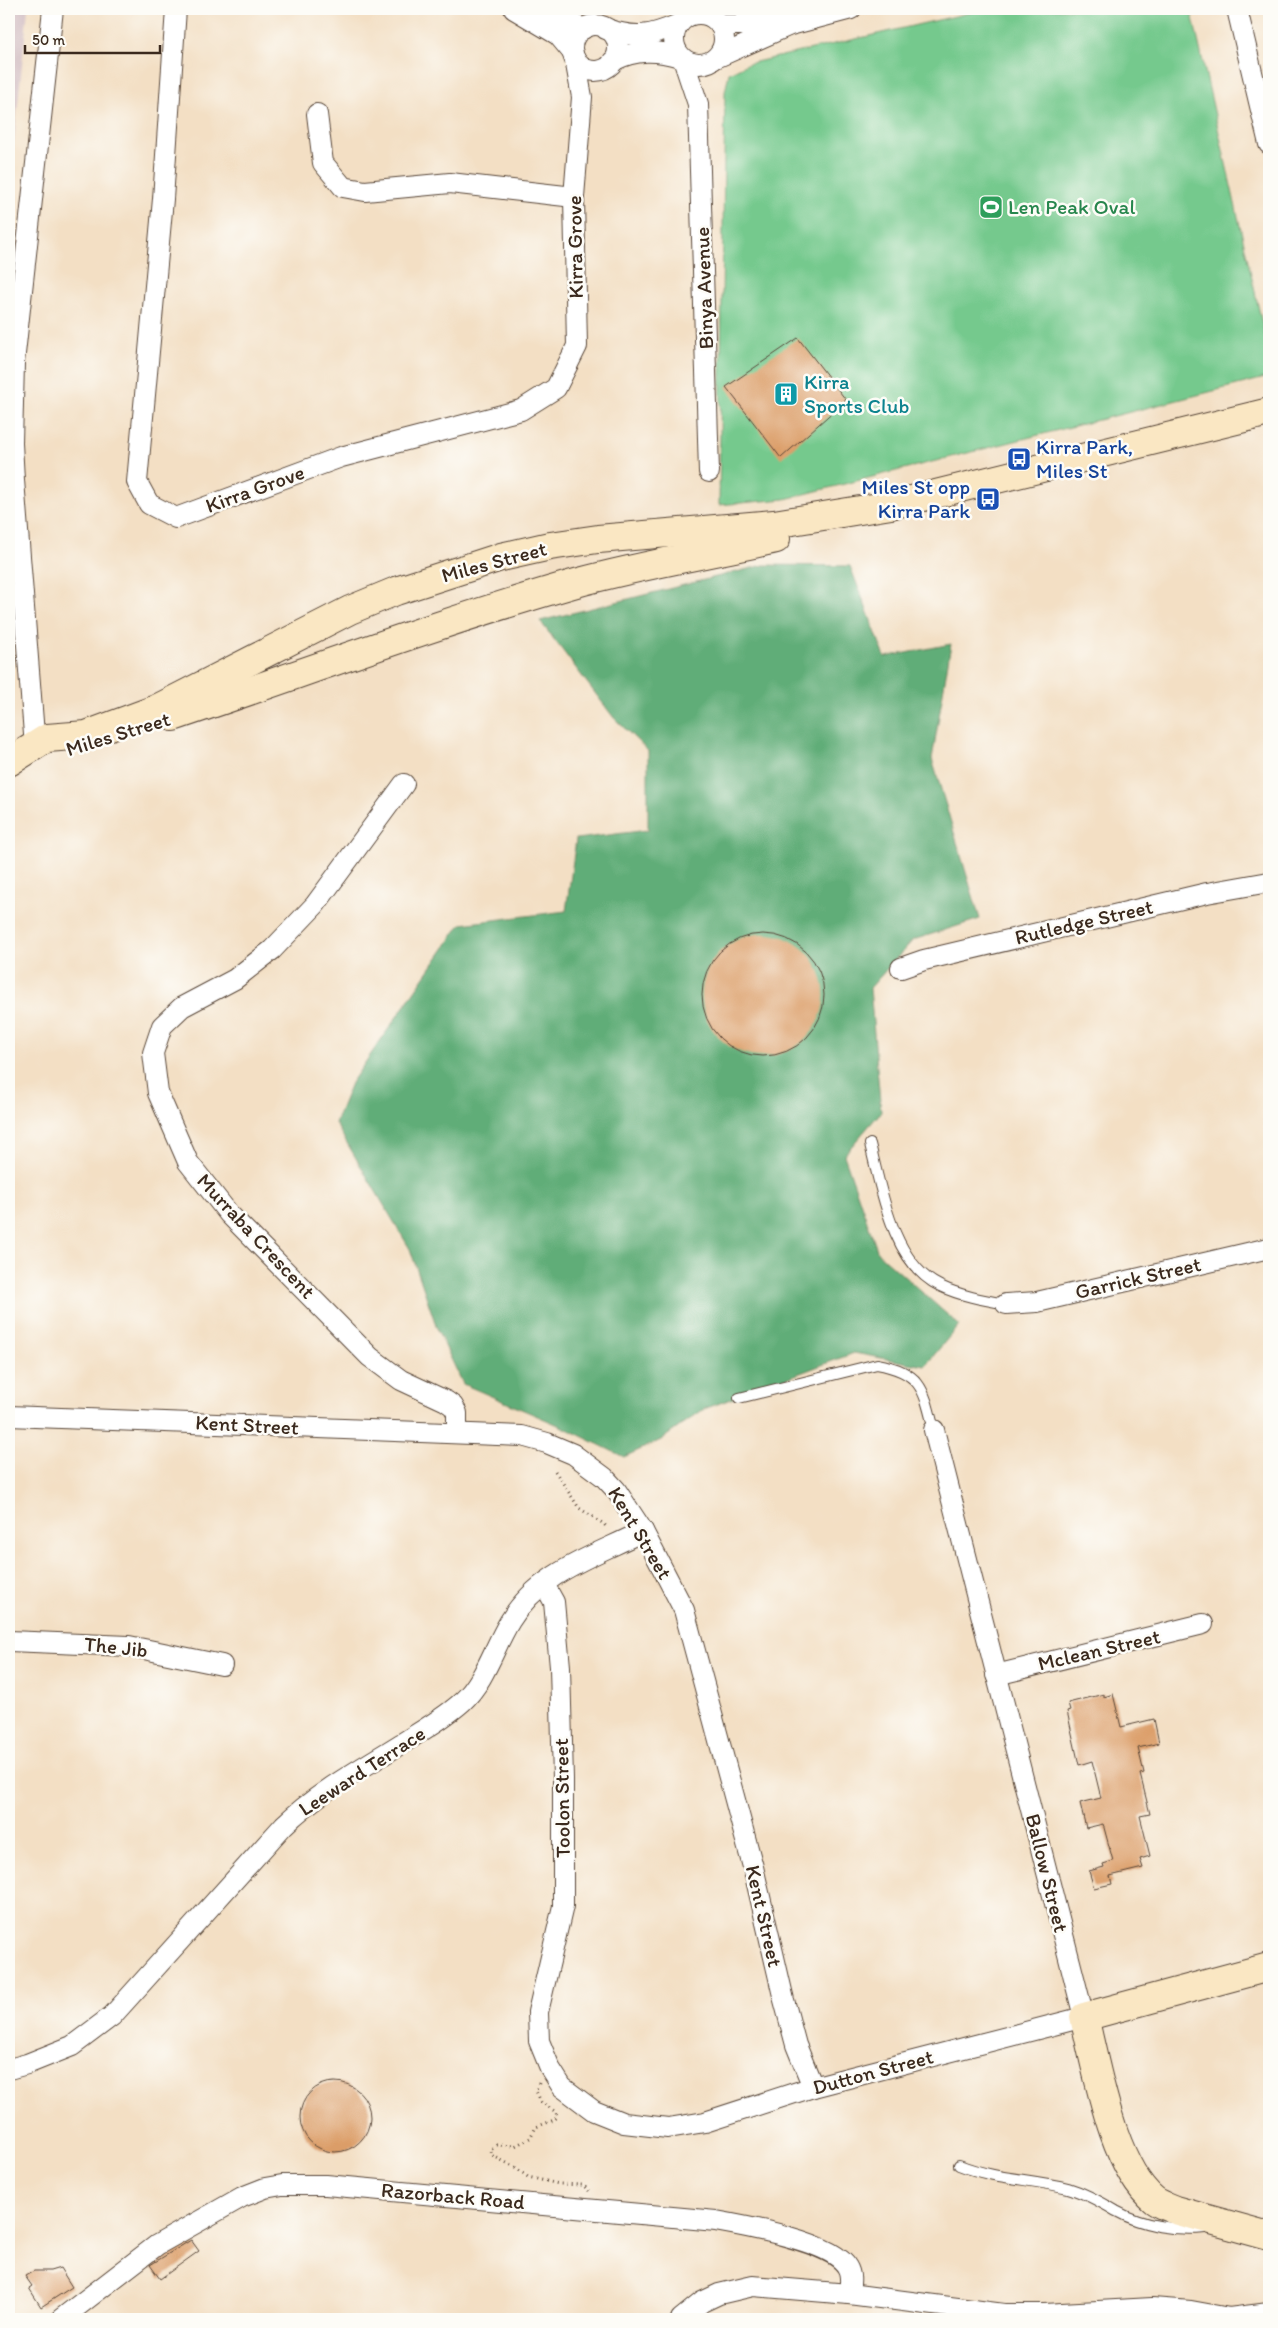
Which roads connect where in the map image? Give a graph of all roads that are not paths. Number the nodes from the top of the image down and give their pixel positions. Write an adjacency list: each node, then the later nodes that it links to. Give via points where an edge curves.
1 (54, 9): 24 (street, via 14,383 14,480)
2 (176, 9): 20 (street, Kirra Grove, via 163,199 137,482 149,504 176,518 342,457 521,410 556,388 577,346)
3 (514, 9): 12 (street, via 558,35)
4 (543, 9): 10 (street)
5 (593, 9): 10 (street)
6 (851, 9): 11 (street)
7 (1237, 9): 19 (street)
8 (683, 18): 9 (street, via 697,14); 10 (street, via 654,34 641,36); 13 (street, via 674,39)
9 (717, 18): 11 (street, via 737,27); 14 (street, via 725,42)
10 (592, 24): 12 (street, via 575,38); 15 (street, via 614,36 617,46)
11 (790, 25): 14 (street)
12 (574, 56): 15 (street, via 587,70 598,71); 16 (street, Kirra Grove)
13 (682, 58): 14 (street, via 698,65); 15 (street, via 654,51 632,54); 17 (street, Binya Avenue)
14 (716, 59): 17 (street, Binya Avenue)
15 (611, 64): 16 (street)
16 (582, 97): 20 (street, Kirra Grove)
17 (698, 104): 22 (street, Binya Avenue)
18 (317, 114): 20 (street, via 323,163 343,187 365,191 450,183)
19 (1269, 144)
20 (574, 197)
21 (1269, 412): 23 (street, Miles Street)
22 (709, 472)
23 (891, 505): 24 (street, Miles Street, via 819,528 610,574 514,602 71,752 58,753); 24 (street, Miles Street, via 774,524 598,539 500,557 396,591 350,610 147,713 86,735 50,737)
24 (35, 747): 25 (street)
25 (9, 762)
26 (404, 784): 35 (street, Murraba Crescent, via 315,905 272,950 235,979 182,1007 162,1026 153,1053 158,1093 188,1162 229,1214 370,1357 401,1380 453,1406 457,1413)
27 (1269, 882): 28 (street, Rutledge Street, via 1207,893)
28 (901, 968)
29 (870, 1144): 31 (lane, via 894,1228 916,1267 925,1277 964,1296)
30 (1269, 1248): 31 (street, Garrick Street, via 1037,1302)
31 (1006, 1304)
32 (739, 1398): 34 (lane, via 877,1364 896,1367 912,1377 926,1399)
33 (9, 1416): 35 (street, Kent Street)
34 (934, 1430): 41 (street, Ballow Street)
35 (457, 1433): 36 (street, Kent Street, via 522,1436 573,1454 616,1490)
36 (643, 1531): 37 (street, Leeward Terrace, via 574,1563); 46 (street, Kent Street, via 684,1610 753,1867 786,2009)
37 (544, 1584): 43 (street, Toolon Street, via 554,1602 560,1667 563,1906); 45 (street, Leeward Terrace, via 520,1605 486,1669 463,1701 428,1727 305,1804 112,2016 72,2046)
38 (1203, 1624): 41 (street, Mclean Street)
39 (9, 1641): 40 (street, The Jib, via 113,1644)
40 (222, 1665)
41 (996, 1674): 44 (street, Ballow Street)
42 (1269, 1967): 44 (street, Dutton Street)
43 (538, 2012): 46 (street, Dutton Street, via 538,2042 562,2087 594,2111 624,2123 668,2128 705,2122)
44 (1084, 2017): 46 (street, Dutton Street); 48 (street, Ballow Street, via 1116,2136 1141,2186 1160,2204)
45 (9, 2069)
46 (813, 2087)
47 (959, 2166): 48 (lane, via 1070,2189 1126,2215 1161,2226 1186,2230)
48 (1231, 2227): 49 (street, Ballow Street)
49 (1265, 2237)
50 (849, 2294): 52 (street, via 1004,2314 1152,2308); 53 (street, Razorback Road, via 850,2276 846,2265 833,2255 777,2234 716,2221 326,2184 282,2185 242,2198 158,2245); 54 (street, via 753,2286 719,2294 702,2302)
51 (1269, 2312): 52 (street)
52 (1232, 2318)
53 (61, 2319)
54 (681, 2319)

